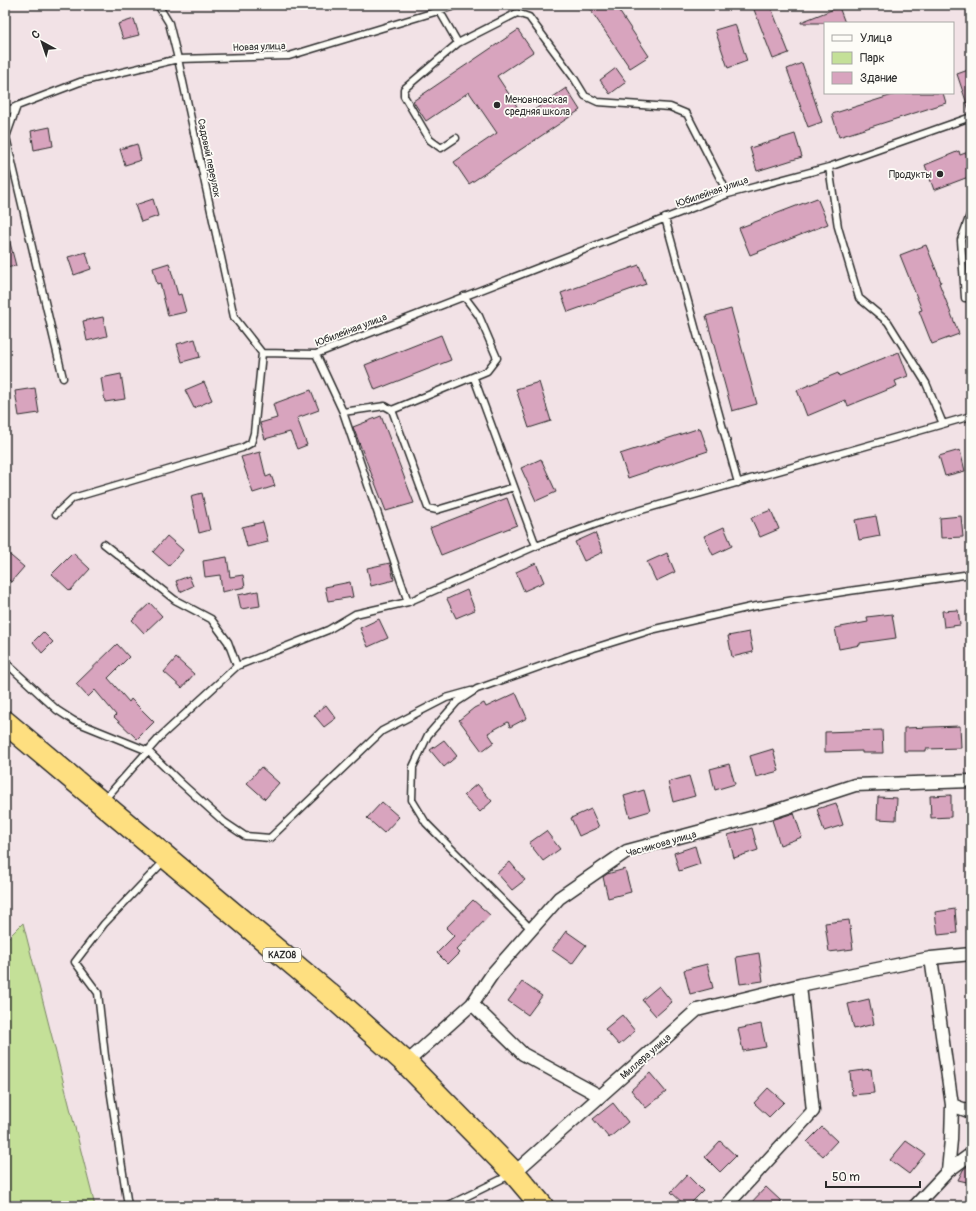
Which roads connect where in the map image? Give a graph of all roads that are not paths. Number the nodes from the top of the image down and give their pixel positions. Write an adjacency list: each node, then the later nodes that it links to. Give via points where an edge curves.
1 (158, 5): 5 (lane, Садовый переулок, via 169,23)
2 (458, 5): 3 (lane, Новая улица)
3 (439, 10): 4 (lane); 5 (lane, Новая улица, via 288,56)
4 (458, 43): 9 (lane, via 404,89 404,96 430,140 441,148); 11 (lane, via 517,13 529,17 585,96 598,102 670,108 687,114)
5 (178, 59): 6 (lane, Новая улица, via 80,82); 16 (lane, Садовый переулок, via 234,317)
6 (17, 106): 7 (lane, Новая улица); 18 (lane, via 6,137)
7 (5, 112)
8 (971, 117): 10 (lane, Юбилейная улица)
9 (456, 138)
10 (829, 167): 11 (lane, Юбилейная улица); 23 (lane, via 838,227 859,298 888,322 926,383)
11 (728, 194): 13 (lane, Юбилейная улица)
12 (971, 212): 15 (lane, via 961,240 965,298)
13 (664, 218): 14 (lane, Юбилейная улица); 24 (lane)
14 (464, 296): 17 (lane, Юбилейная улица); 19 (lane, via 479,316 497,358 488,371)
15 (971, 296)
16 (262, 353): 17 (lane, Юбилейная улица); 26 (lane, via 251,443 242,448 73,498)
17 (316, 354): 21 (lane)
18 (63, 378)
19 (474, 378): 20 (lane); 25 (lane)
20 (392, 410): 21 (lane, via 386,406); 25 (lane, via 428,508 437,510)
21 (343, 412): 30 (lane)
22 (971, 416): 23 (lane)
23 (943, 424): 24 (lane)
24 (738, 482): 28 (lane, via 610,519)
25 (514, 487): 28 (lane)
26 (56, 514)
27 (104, 544): 32 (lane, via 175,600 211,619 228,642)
28 (536, 546): 30 (lane)
29 (971, 574): 33 (lane, via 752,606 655,629 574,654)
30 (408, 602): 32 (lane, via 355,614 328,630)
31 (5, 662): 35 (lane, via 57,710 74,721)
32 (237, 666): 35 (lane)
33 (477, 689): 35 (lane, via 446,698 382,731 270,838 245,836 224,822); 39 (lane, via 457,702 428,735 413,767 412,800 426,823)
34 (5, 722): 37 (highway, KAZ08)
35 (148, 751): 37 (lane)
36 (971, 781): 39 (street, Часникова улица, via 855,785 769,813 627,851 559,898)
37 (101, 802): 38 (highway, KAZ08)
38 (167, 858): 44 (highway, KAZ08, via 336,1000); 51 (lane, via 104,924 75,962 98,993)
39 (531, 929): 43 (street, Часникова улица, via 493,973)
40 (971, 954): 41 (street, Миллера улица)
41 (931, 958): 42 (street, Миллера улица); 46 (street)
42 (800, 985): 45 (street, Миллера улица, via 697,1010); 54 (street, via 813,1111)
43 (472, 1004): 44 (street, Часникова улица); 45 (street, via 523,1054)
44 (406, 1063): 50 (highway, KAZ08)
45 (600, 1096): 50 (street, Миллера улица)
46 (952, 1105): 47 (street); 49 (street)
47 (971, 1112)
48 (971, 1154): 49 (street)
49 (948, 1171): 55 (street)
50 (514, 1173): 52 (lane); 53 (highway, KAZ08)
51 (128, 1206)
52 (447, 1206)
53 (542, 1206)
54 (726, 1206)
55 (915, 1206)

